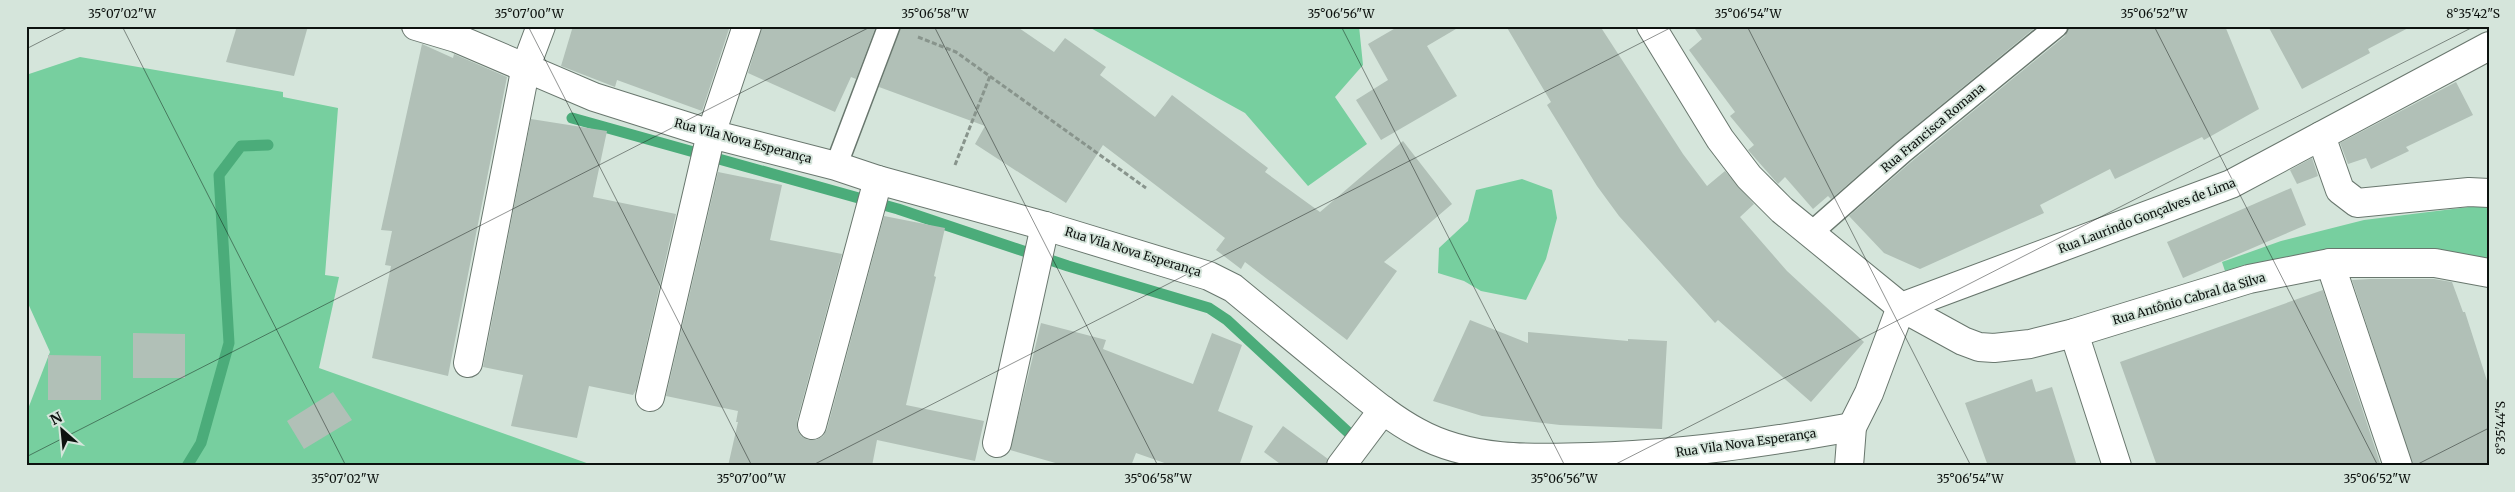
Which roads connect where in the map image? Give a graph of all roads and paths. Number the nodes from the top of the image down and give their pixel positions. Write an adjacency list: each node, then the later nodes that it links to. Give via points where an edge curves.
1 (416, 26): 9 (street, Rua Vila Nova Esperança)
2 (541, 26): 9 (street)
3 (747, 26): 11 (street)
4 (889, 26): 13 (lane)
5 (1651, 26): 19 (street, Rua Antônio Cabral da Silva, via 1720,139 1749,177 1782,210)
6 (2057, 26): 19 (lane, Rua Francisca Romana)
7 (914, 36): 10 (path, via 956,52)
8 (2489, 46): 12 (street, Rua Laurindo Gonçalves de Lima)
9 (526, 66): 11 (street, Rua Vila Nova Esperança, via 594,97); 24 (street)
10 (990, 76): 15 (path); 17 (path)
11 (711, 134): 13 (street, Rua Vila Nova Esperança); 25 (street)
12 (2321, 136): 16 (street, via 2340,190 2357,203); 22 (street, Rua Laurindo Gonçalves de Lima, via 2231,184)
13 (836, 166): 14 (street, Rua Vila Nova Esperança)
14 (878, 180): 17 (street, Rua Vila Nova Esperança); 27 (street)
15 (1146, 188)
16 (2489, 193)
17 (942, 198): 18 (street, Rua Vila Nova Esperança)
18 (1045, 226): 26 (street, Rua Vila Nova Esperança, via 1183,266 1233,288); 29 (street)
19 (1811, 232): 22 (street, Rua Antônio Cabral da Silva)
20 (2330, 263): 21 (street, Rua Antônio Cabral da Silva, via 2435,263); 23 (street, Rua Antônio Cabral da Silva, via 2249,280); 35 (street)
21 (2489, 273)
22 (1901, 307): 23 (street, Rua Antônio Cabral da Silva, via 1963,341 1979,346 1994,348 2030,344); 28 (street, via 1869,392)
23 (2074, 333): 34 (street)
24 (468, 363)
25 (650, 397)
26 (1382, 410): 31 (street, Rua Vila Nova Esperança, via 1418,433 1457,450); 32 (street)
27 (812, 425)
28 (1852, 427): 30 (street, Rua Vila Nova Esperança); 33 (street)
29 (998, 442)
30 (1661, 460): 31 (street, Rua Vila Nova Esperança)
31 (1555, 462)
32 (1341, 466)
33 (1849, 466)
34 (2117, 466)
35 (2398, 466)

